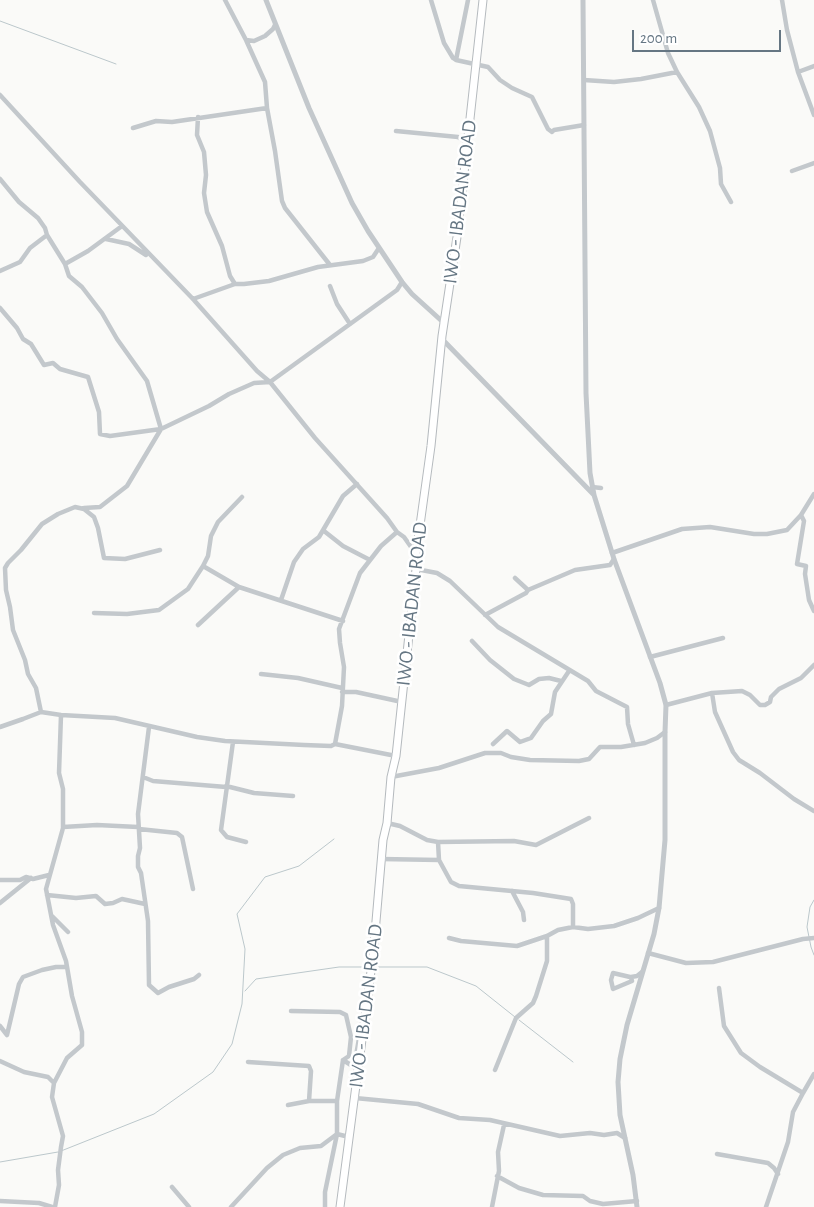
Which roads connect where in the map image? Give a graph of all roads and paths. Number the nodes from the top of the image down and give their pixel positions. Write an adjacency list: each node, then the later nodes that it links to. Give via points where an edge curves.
1 (225, 0): 10 (street)
2 (266, 0): 9 (street)
3 (431, 0): 11 (street, via 444,43)
4 (468, 0): 11 (street)
5 (484, 0): 12 (main road, IWO - IBADAN ROAD)
6 (584, 0): 16 (street)
7 (653, 0): 14 (street, via 668,53)
8 (782, 0): 15 (street)
9 (275, 25): 10 (street, via 265,36 254,41); 32 (street, via 338,176)
10 (246, 40): 18 (street, via 264,82)
11 (456, 60): 12 (street)
12 (475, 64): 21 (street, via 488,67 500,80 532,97 552,132); 24 (main road, IWO - IBADAN ROAD)
13 (814, 66): 15 (street)
14 (677, 72): 16 (street, via 614,82); 28 (street, via 710,131 721,184)
15 (798, 72): 19 (street)
16 (584, 80): 21 (street)
17 (0, 95): 29 (street)
18 (267, 108): 20 (street); 35 (street, via 282,201)
19 (813, 113)
20 (198, 117): 22 (street); 38 (street, via 197,135 204,152 207,212)
21 (584, 125): 48 (street, via 586,392)
22 (132, 128)
23 (396, 131): 24 (street, via 458,137)
24 (468, 143): 42 (main road, IWO - IBADAN ROAD)
25 (814, 163): 26 (street)
26 (792, 171)
27 (0, 179): 30 (street, via 38,218)
28 (731, 202)
29 (122, 226): 31 (street); 33 (street)
30 (47, 235): 34 (street); 36 (street, via 30,248 20,262)
31 (106, 239): 33 (street, via 129,244); 34 (street)
32 (379, 248): 35 (street, via 372,257 363,261); 37 (street)
33 (152, 257): 40 (street)
34 (66, 264): 46 (street, via 69,276 82,286 147,381)
35 (330, 265): 38 (street, via 269,281)
36 (0, 271)
37 (402, 282): 42 (street); 43 (street, via 397,290)
38 (235, 284): 40 (street)
39 (330, 286): 43 (street)
40 (193, 299): 45 (street)
41 (0, 308): 46 (street, via 23,339 31,344 44,365 53,363 60,369 88,377 99,412 100,434 110,436)
42 (444, 323): 44 (main road, IWO - IBADAN ROAD)
43 (350, 324): 45 (street)
44 (442, 339): 51 (street); 59 (main road, IWO - IBADAN ROAD)
45 (270, 382): 46 (street, via 254,383); 47 (street)
46 (161, 429): 53 (street, via 127,486 100,508)
47 (357, 484): 55 (street, via 343,496); 56 (street)
48 (592, 487): 49 (street); 51 (street)
49 (601, 488)
50 (814, 494): 54 (street)
51 (594, 495): 58 (street)
52 (242, 496): 62 (street, via 218,522)
53 (81, 508): 57 (street, via 94,517 104,558 126,559); 84 (street, via 75,507 48,518 6,568 13,630 36,688)
54 (802, 515): 58 (street, via 787,530 777,533 754,534 710,526 682,529); 68 (street, via 804,521 797,564 806,566 809,600)
55 (324, 531): 61 (street, via 343,546); 67 (street, via 303,549 294,562)
56 (397, 532): 59 (street); 61 (street)
57 (160, 550)
58 (612, 552): 60 (street)
59 (416, 554): 63 (main road, IWO - IBADAN ROAD)
60 (614, 559): 66 (street, via 610,565 576,570); 75 (street)
61 (370, 560): 71 (street, via 360,573)
62 (203, 566): 65 (street); 69 (street, via 188,589 159,610 127,614)
63 (416, 569): 70 (street, via 437,573 450,581); 82 (main road, IWO - IBADAN ROAD)
64 (515, 578): 66 (street)
65 (239, 587): 67 (street); 72 (street)
66 (528, 590): 70 (street)
67 (281, 600): 71 (street)
68 (814, 611)
69 (94, 613)
70 (485, 615): 77 (street, via 498,627)
71 (342, 621): 80 (street, via 339,629 344,666)
72 (198, 625)
73 (723, 638): 75 (street)
74 (472, 641): 79 (street, via 514,679 528,684 548,678)
75 (650, 657): 83 (street)
76 (814, 666): 81 (street, via 801,678 779,689 765,705 760,705 742,691)
77 (569, 671): 79 (street); 92 (street, via 596,691 627,707)
78 (261, 674): 80 (street, via 298,678)
79 (561, 681): 91 (street, via 555,692 551,714 531,738 520,742 507,731)
80 (342, 690): 82 (street); 90 (street)
81 (712, 693): 83 (street); 98 (street, via 716,712 739,760)
82 (402, 702): 93 (main road, IWO - IBADAN ROAD)
83 (666, 705): 88 (street)
84 (41, 712): 85 (street); 87 (street)
85 (61, 715): 86 (street, via 115,718); 101 (street, via 59,774)
86 (149, 726): 89 (street); 94 (street)
87 (0, 727)
88 (665, 732): 92 (street); 115 (street, via 665,840)
89 (233, 742): 90 (street); 96 (street)
90 (335, 744): 93 (street)
91 (493, 744)
92 (634, 745): 95 (street, via 600,747 589,759 579,761 530,760 501,753 485,754 439,768)
93 (396, 756): 95 (main road, IWO - IBADAN ROAD)
94 (143, 777): 96 (street); 102 (street)
95 (391, 777): 100 (main road, IWO - IBADAN ROAD)
96 (226, 787): 97 (street); 103 (street, via 221,830 227,837)
97 (293, 796)
98 (814, 811)
99 (589, 818): 104 (street, via 536,845 514,841)
100 (387, 823): 104 (street); 105 (main road, IWO - IBADAN ROAD)
101 (64, 826): 102 (street); 107 (street)
102 (139, 828): 110 (street, via 177,833 182,837); 114 (street, via 138,867)
103 (246, 842)
104 (438, 842): 106 (street)
105 (382, 860): 106 (street); 127 (main road, IWO - IBADAN ROAD)
106 (439, 860): 111 (street, via 454,884)
107 (49, 875): 108 (street); 112 (street)
108 (31, 878): 109 (street); 113 (street)
109 (0, 880)
110 (193, 888)
111 (512, 891): 117 (street); 118 (street, via 572,899)
112 (47, 895): 114 (street, via 96,896 105,904 122,899); 116 (street)
113 (0, 903)
114 (145, 904): 126 (street, via 150,988 158,993)
115 (659, 908): 118 (street, via 614,926); 123 (street)
116 (51, 915): 119 (street); 124 (street)
117 (524, 920)
118 (573, 927): 120 (street)
119 (68, 932)
120 (547, 936): 121 (street, via 517,946); 135 (street, via 546,961 536,996 516,1018)
121 (449, 938)
122 (814, 938): 123 (street, via 713,962 686,964)
123 (648, 953): 125 (street)
124 (67, 967): 131 (street, via 42,970 23,977 7,1035); 137 (street, via 82,1045 67,1058)
125 (642, 972): 128 (street); 146 (street, via 620,1059 620,1115)
126 (199, 975)
127 (370, 977): 132 (street, via 354,1067); 139 (main road, IWO - IBADAN ROAD)
128 (631, 977): 128 (street, via 632,981 613,989 613,974)
129 (719, 988): 138 (street, via 724,1026 741,1053)
130 (291, 1011): 132 (street, via 340,1012 346,1015 351,1037 349,1056)
131 (0, 1026)
132 (343, 1060): 140 (street)
133 (0, 1061): 137 (street)
134 (248, 1062): 141 (street, via 309,1066)
135 (495, 1070)
136 (814, 1074): 138 (street)
137 (54, 1082): 153 (street, via 52,1097 63,1136)
138 (802, 1093): 148 (street, via 793,1112)
139 (354, 1098): 143 (street, via 418,1104 459,1118 490,1120); 145 (main road, IWO - IBADAN ROAD)
140 (337, 1100): 141 (street); 144 (street)
141 (308, 1101): 142 (street)
142 (288, 1105)
143 (504, 1125): 146 (street, via 560,1136 617,1132); 149 (street)
144 (337, 1134): 145 (street); 155 (street, via 321,1146 300,1148 283,1155); 156 (street)
145 (349, 1137): 157 (main road, IWO - IBADAN ROAD)
146 (625, 1138): 152 (street)
147 (717, 1154): 148 (street, via 768,1163)
148 (778, 1174): 159 (street)
149 (497, 1176): 152 (street, via 519,1188 543,1195 583,1196 603,1204); 158 (street)
150 (172, 1187): 154 (street)
151 (0, 1201): 153 (street)
152 (637, 1204)
153 (54, 1207)
154 (189, 1207)
155 (231, 1207)
156 (325, 1207)
157 (340, 1207)
158 (492, 1207)
159 (766, 1207)

